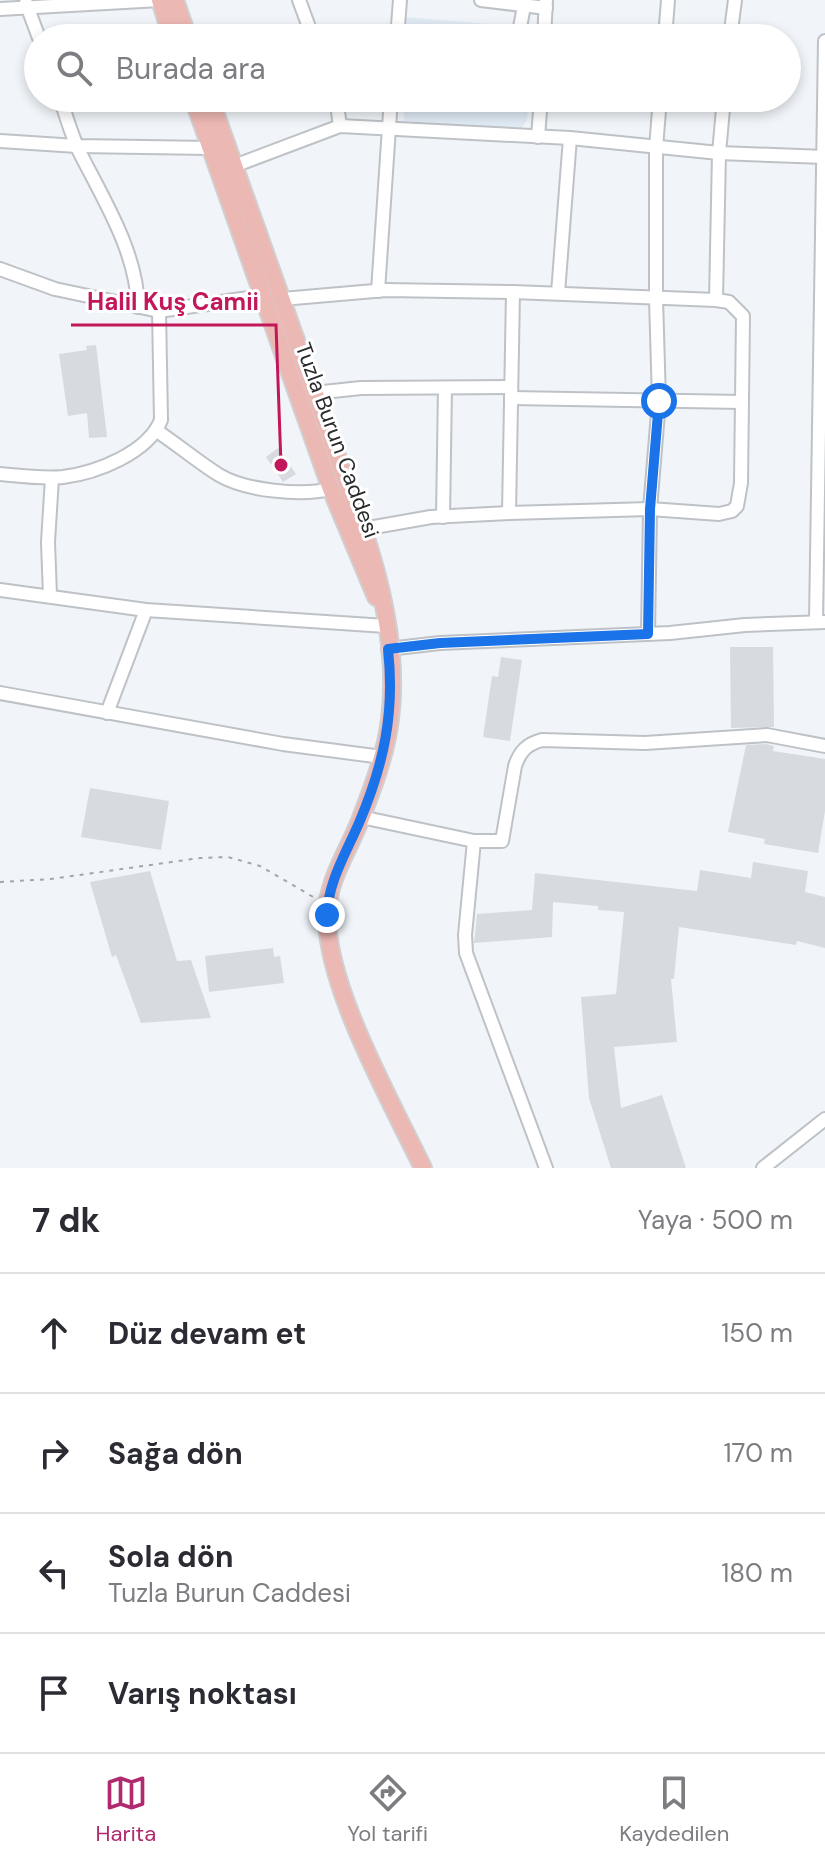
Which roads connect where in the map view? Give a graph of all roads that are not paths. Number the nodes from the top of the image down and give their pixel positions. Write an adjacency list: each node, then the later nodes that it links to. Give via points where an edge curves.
1 (160, 0): 8 (street); 13 (main road)
2 (175, 0): 14 (main road)
3 (299, 0): 15 (street)
4 (400, 0): 16 (street)
5 (481, 0): 10 (street)
6 (668, 0): 19 (street)
7 (735, 0): 20 (street)
8 (26, 4): 11 (street); 12 (street)
9 (546, 4): 10 (street); 18 (street)
10 (524, 6): 17 (street)
11 (0, 9)
12 (34, 24)
13 (168, 24)
14 (183, 24)
15 (308, 24)
16 (398, 24)
17 (521, 24)
18 (545, 24)
19 (666, 24)
20 (732, 24)
21 (825, 41): 39 (street)
22 (65, 112): 35 (street)
23 (198, 112): 36 (main road, Tuzla Burun Caddesi)
24 (215, 112): 40 (main road, Tuzla Burun Caddesi)
25 (338, 112): 30 (street)
26 (390, 112): 31 (street)
27 (540, 112): 32 (street)
28 (659, 112): 37 (street)
29 (723, 112): 38 (street)
30 (340, 126): 31 (street); 40 (street)
31 (388, 129): 32 (street); 42 (street)
32 (538, 137): 33 (street)
33 (570, 138): 37 (street); 44 (street)
34 (0, 141): 35 (street)
35 (77, 146): 36 (street); 50 (street, via 118,227)
36 (210, 148): 46 (main road, Tuzla Burun Caddesi)
37 (656, 148): 38 (street); 47 (street)
38 (719, 153): 39 (street); 49 (street)
39 (824, 157): 45 (street)
40 (234, 166): 48 (main road, Tuzla Burun Caddesi)
41 (0, 269): 50 (street, via 55,289)
42 (378, 291): 43 (street); 48 (street)
43 (513, 292): 44 (street); 53 (street)
44 (558, 293): 47 (street)
45 (824, 293): 69 (street)
46 (262, 296): 51 (street); 60 (main road, Tuzla Burun Caddesi)
47 (656, 298): 49 (street); 55 (street)
48 (282, 299): 54 (main road, Tuzla Burun Caddesi)
49 (716, 300): 56 (street, via 729,302 743,316)
50 (138, 307): 51 (street)
51 (159, 311): 57 (street, via 162,408)
52 (445, 388): 53 (street); 54 (street); 63 (street)
53 (511, 392): 55 (street); 62 (street)
54 (314, 393): 64 (main road, Tuzla Burun Caddesi)
55 (659, 401): 56 (street); 61 (street)
56 (742, 402): 61 (street, via 737,506 719,514)
57 (157, 431): 59 (street, via 115,460); 60 (street, via 222,477 279,490)
58 (0, 474): 59 (street)
59 (52, 478): 66 (street)
60 (331, 489): 68 (main road, Tuzla Burun Caddesi)
61 (650, 509): 62 (street); 70 (street)
62 (509, 513): 63 (street)
63 (443, 517): 64 (street)
64 (363, 529): 68 (main road, Tuzla Burun Caddesi)
65 (0, 590): 66 (street)
66 (50, 596): 67 (street)
67 (146, 610): 68 (street); 73 (street)
68 (385, 619): 71 (main road, Tuzla Burun Caddesi)
69 (821, 622): 70 (street)
70 (648, 634): 71 (street)
71 (388, 649): 75 (main road, Tuzla Burun Caddesi, via 391,711)
72 (0, 693): 73 (street)
73 (107, 713): 75 (street)
74 (825, 746): 77 (street, via 767,735 645,743 542,740 519,755 502,841)
75 (382, 757): 76 (main road, Tuzla Burun Caddesi)
76 (361, 817): 77 (street); 79 (main road, Tuzla Burun Caddesi, via 333,882 327,927 350,1010)
77 (474, 841): 80 (street, via 466,953)
78 (825, 1119): 81 (street)
79 (423, 1168)
80 (546, 1168)
81 (763, 1168)

